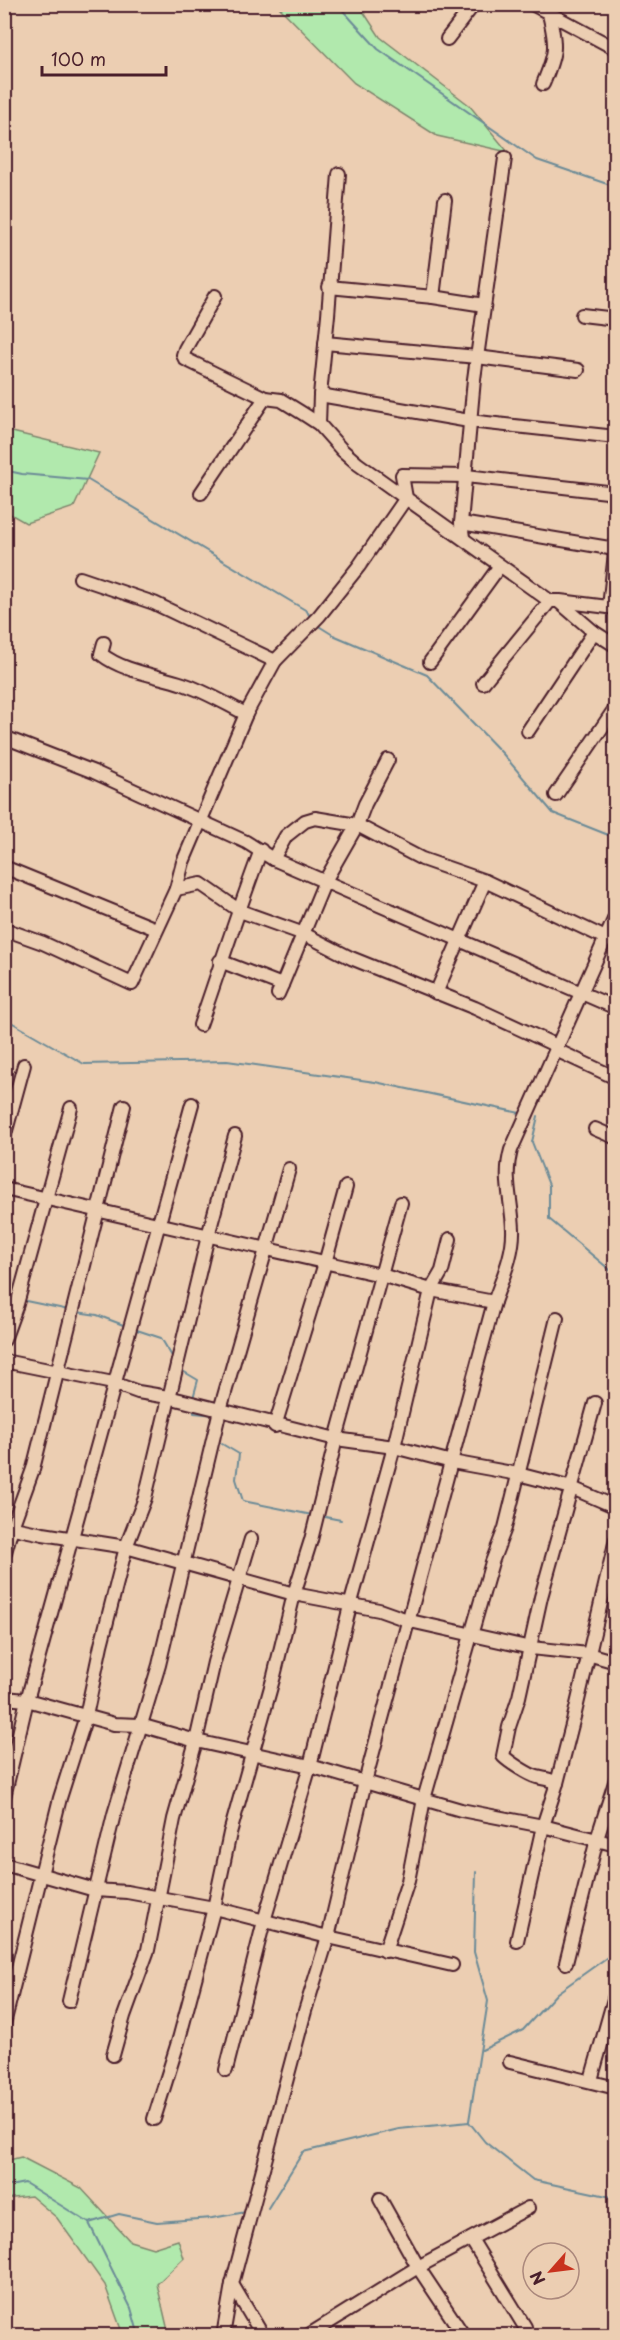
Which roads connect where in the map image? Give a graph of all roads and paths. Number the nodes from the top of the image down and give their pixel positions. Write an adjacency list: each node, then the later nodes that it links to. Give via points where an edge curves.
1 (474, 4): 4 (street)
2 (536, 6): 3 (street)
3 (549, 14): 5 (street); 6 (street, via 554,57)
4 (447, 39)
5 (615, 49)
6 (543, 84)
7 (505, 158): 13 (street)
8 (339, 174): 10 (street)
9 (445, 200): 12 (street)
10 (329, 287): 12 (street); 16 (street)
11 (215, 296): 20 (street, via 183,355)
12 (433, 297): 13 (street)
13 (484, 305): 17 (street)
14 (582, 315): 15 (street)
15 (615, 319)
16 (326, 344): 17 (street); 19 (street)
17 (477, 357): 18 (street); 21 (street)
18 (578, 370)
19 (320, 395): 21 (street); 22 (street)
20 (265, 398): 22 (street, via 281,400); 25 (street)
21 (469, 421): 23 (street); 24 (street)
22 (320, 424): 27 (street, via 342,450)
23 (615, 437)
24 (466, 476): 26 (street); 27 (street, via 402,476); 28 (street)
25 (201, 493)
26 (615, 493)
27 (406, 498): 29 (street); 39 (street, via 319,616)
28 (461, 523): 29 (street); 31 (street)
29 (463, 537): 32 (street)
30 (615, 544): 31 (street)
31 (615, 549): 35 (street)
32 (499, 567): 34 (street); 40 (street)
33 (80, 578): 39 (street, via 154,603)
34 (554, 601): 35 (street); 36 (street); 41 (street)
35 (612, 607)
36 (594, 632): 38 (street); 44 (street)
37 (104, 643): 43 (street, via 101,654 120,666 186,685)
38 (615, 646)
39 (275, 661): 43 (street)
40 (430, 662)
41 (483, 684)
42 (615, 707): 47 (street)
43 (246, 714): 48 (street)
44 (528, 731)
45 (4, 737): 48 (street, via 94,772)
46 (388, 760): 49 (street)
47 (556, 795)
48 (201, 822): 50 (street); 55 (street)
49 (357, 825): 51 (street, via 315,818 305,821 286,836); 53 (street); 54 (street, via 422,858)
50 (261, 850): 51 (street); 56 (street)
51 (273, 859): 53 (street)
52 (4, 867): 59 (street)
53 (325, 881): 60 (street); 61 (street)
54 (485, 881): 61 (street); 62 (street)
55 (176, 889): 56 (street, via 201,884); 59 (street)
56 (240, 911): 60 (street); 63 (street)
57 (615, 915): 62 (street)
58 (4, 929): 59 (street, via 132,984)
59 (156, 929)
60 (303, 934): 63 (street, via 280,990); 64 (street)
61 (458, 939): 64 (street); 65 (street)
62 (611, 941): 65 (street)
63 (220, 961): 67 (street)
64 (436, 993): 68 (street)
65 (579, 993): 66 (street); 68 (street)
66 (615, 1008)
67 (200, 1025)
68 (557, 1048): 70 (street); 91 (street, via 507,1161 513,1242)
69 (24, 1065): 76 (street)
70 (615, 1078)
71 (192, 1104): 84 (street)
72 (124, 1106): 83 (street)
73 (71, 1108): 81 (street)
74 (595, 1129): 77 (street)
75 (235, 1136): 85 (street)
76 (4, 1138)
77 (615, 1138)
78 (289, 1169): 87 (street)
79 (346, 1186): 88 (street)
80 (4, 1189): 81 (street)
81 (45, 1197): 83 (street); 93 (street)
82 (401, 1203): 89 (street)
83 (97, 1211): 84 (street); 95 (street)
84 (159, 1223): 85 (street); 96 (street)
85 (208, 1236): 87 (street); 97 (street)
86 (450, 1239): 90 (street, via 442,1271)
87 (267, 1249): 88 (street); 99 (street)
88 (325, 1263): 89 (street); 100 (street)
89 (381, 1275): 90 (street); 101 (street)
90 (431, 1290): 91 (street); 102 (street)
91 (494, 1302): 103 (street)
92 (557, 1318): 104 (street)
93 (4, 1340)
94 (4, 1361): 95 (street)
95 (57, 1372): 96 (street); 107 (street, via 33,1468)
96 (113, 1383): 97 (street); 108 (street)
97 (168, 1398): 99 (street); 111 (street, via 145,1498)
98 (596, 1403): 105 (street)
99 (220, 1410): 100 (street); 113 (street)
100 (275, 1426): 101 (street)
101 (336, 1439): 102 (street); 115 (street)
102 (394, 1447): 103 (street); 116 (street)
103 (453, 1462): 104 (street); 117 (street)
104 (519, 1474): 105 (street); 118 (street)
105 (572, 1488): 106 (street); 119 (street)
106 (615, 1507)
107 (8, 1526): 108 (street); 112 (street)
108 (73, 1539): 111 (street); 123 (street)
109 (251, 1539): 114 (street)
110 (615, 1539): 120 (street)
111 (126, 1547): 113 (street); 124 (street)
112 (4, 1556)
113 (184, 1562): 114 (street); 125 (street)
114 (238, 1579): 115 (street); 126 (street)
115 (294, 1594): 116 (street); 127 (street)
116 (350, 1606): 117 (street, via 379,1610); 128 (street)
117 (410, 1621): 118 (street); 130 (street)
118 (471, 1633): 119 (street); 133 (street)
119 (531, 1648): 120 (street); 131 (street, via 503,1756 535,1777)
120 (588, 1653): 121 (street); 131 (street)
121 (615, 1662)
122 (4, 1698): 123 (street)
123 (27, 1700): 124 (street); 132 (street)
124 (86, 1716): 125 (street, via 114,1724); 138 (street)
125 (140, 1725): 126 (street); 139 (street)
126 (196, 1741): 127 (street); 140 (street, via 174,1819)
127 (251, 1753): 128 (street); 141 (street)
128 (310, 1766): 130 (street); 142 (street)
129 (615, 1779): 135 (street)
130 (365, 1782): 133 (street); 143 (street)
131 (557, 1783): 134 (street)
132 (4, 1797)
133 (424, 1799): 134 (street); 145 (street, via 408,1881)
134 (543, 1826): 135 (street); 144 (street)
135 (597, 1839): 136 (street); 146 (street)
136 (615, 1845)
137 (4, 1864): 138 (street)
138 (41, 1875): 139 (street); 150 (street)
139 (95, 1890): 140 (street); 149 (street)
140 (158, 1899): 141 (street); 151 (street, via 148,1950)
141 (214, 1908): 142 (street); 156 (street)
142 (264, 1921): 143 (street); 153 (street)
143 (328, 1937): 145 (street); 161 (street)
144 (517, 1941)
145 (385, 1951): 147 (street)
146 (566, 1963)
147 (452, 1965)
148 (615, 1992): 154 (street)
149 (69, 2001)
150 (4, 2024)
151 (113, 2055)
152 (510, 2062): 154 (street)
153 (226, 2070)
154 (591, 2080): 155 (street)
155 (615, 2088)
156 (154, 2119)
157 (381, 2199): 160 (street)
158 (528, 2208): 159 (street)
159 (471, 2239): 160 (street); 162 (street)
160 (418, 2267): 163 (street); 167 (street)
161 (232, 2284): 164 (street); 165 (street)
162 (525, 2327)
163 (326, 2330): 166 (street)
164 (223, 2336)
165 (262, 2336)
166 (307, 2336)
167 (464, 2336)

